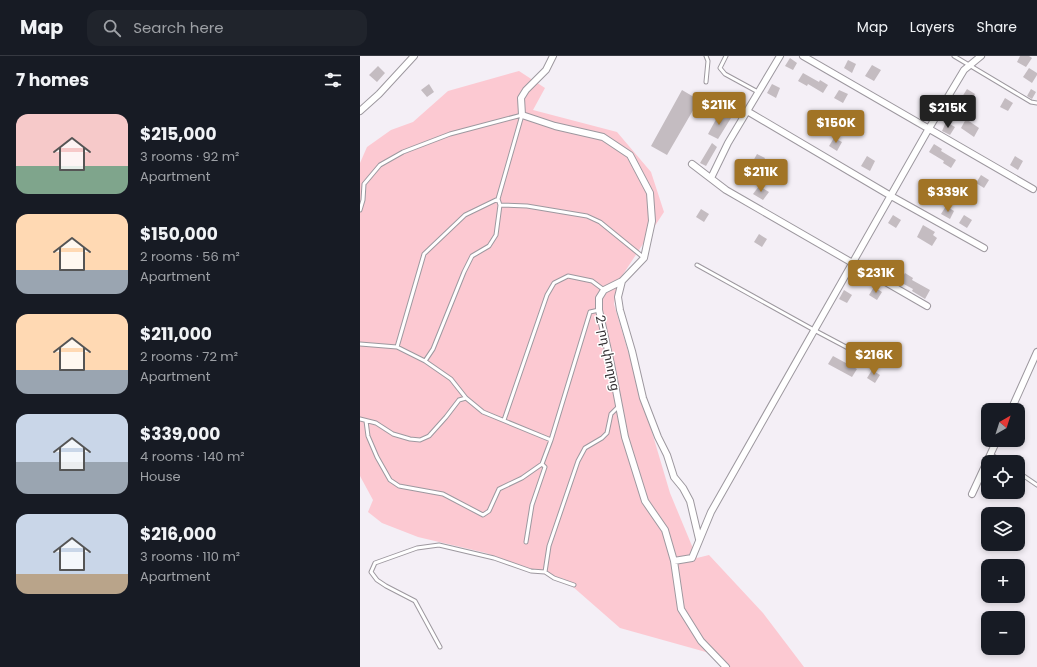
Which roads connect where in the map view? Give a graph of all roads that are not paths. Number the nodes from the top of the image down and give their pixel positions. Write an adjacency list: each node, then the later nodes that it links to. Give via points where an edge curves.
1 (414, 56): 13 (street, via 379,94)
2 (553, 56): 15 (street, via 546,70 521,98)
3 (706, 56): 10 (lane)
4 (726, 56): 11 (lane, via 720,68)
5 (780, 56): 11 (street)
6 (803, 56): 16 (street)
7 (954, 56): 9 (lane)
8 (981, 56): 9 (street)
9 (971, 65): 12 (lane, via 1031,102); 16 (street, via 964,70)
10 (706, 82)
11 (758, 92): 14 (street)
12 (1037, 103)
13 (360, 110)
14 (747, 111): 18 (street); 20 (street)
15 (522, 116): 21 (lane); 23 (lane, via 450,134 402,152 380,165 364,184); 25 (street, via 603,137 630,155 650,193 652,221)
16 (928, 130): 19 (street); 20 (street)
17 (692, 164): 18 (street)
18 (711, 178): 26 (street, via 726,190)
19 (1033, 189)
20 (891, 196): 24 (street); 26 (street)
21 (498, 199): 22 (lane); 34 (lane, via 465,215 424,254)
22 (500, 205): 25 (lane, via 527,206 587,216 600,222); 36 (lane, via 496,235 489,246 472,256 434,349)
23 (360, 210)
24 (984, 248)
25 (644, 258): 28 (street)
26 (853, 262): 30 (street); 32 (street)
27 (697, 265): 32 (lane)
28 (622, 281): 29 (street); 51 (street, via 618,296 620,310 643,398 667,454 674,478 690,501)
29 (604, 290): 31 (street, 2-րդ փողոց, via 599,298); 42 (lane, via 592,281 568,276 554,282 547,295)
30 (927, 306)
31 (599, 310): 40 (street, 2-րդ փողոց); 44 (lane, via 590,312)
32 (814, 330): 37 (lane); 51 (street, via 710,512)
33 (360, 344): 34 (lane)
34 (397, 346): 36 (lane)
35 (1037, 352): 39 (street)
36 (425, 361): 38 (lane, via 451,379)
37 (880, 365)
38 (466, 398): 42 (lane, via 482,412); 43 (lane, via 459,400 429,436 420,440 393,434 376,423)
39 (1013, 403)
40 (619, 405): 53 (street, 2-րդ փողոց, via 625,437 645,501 665,530); 54 (lane, via 611,414 607,434 586,448 578,461 549,546)
41 (360, 419): 43 (lane)
42 (504, 420): 44 (lane)
43 (366, 421): 47 (lane, via 368,436 390,480 399,486 443,494 482,515 489,511 499,489 522,478)
44 (550, 440): 47 (lane)
45 (994, 447): 46 (street)
46 (990, 454): 50 (street)
47 (542, 464): 52 (lane, via 545,467 532,505)
48 (1025, 477): 49 (lane)
49 (1037, 485)
50 (972, 494)
51 (700, 539): 53 (street, via 692,558)
52 (526, 542)
53 (674, 561): 57 (street, 2-րդ փողոց, via 681,609 701,641)
54 (546, 572): 55 (lane, via 554,578); 56 (lane, via 531,571 494,558 439,545 417,548 375,563 371,572 377,580 416,601)
55 (574, 585)
56 (440, 647)
57 (726, 667)

